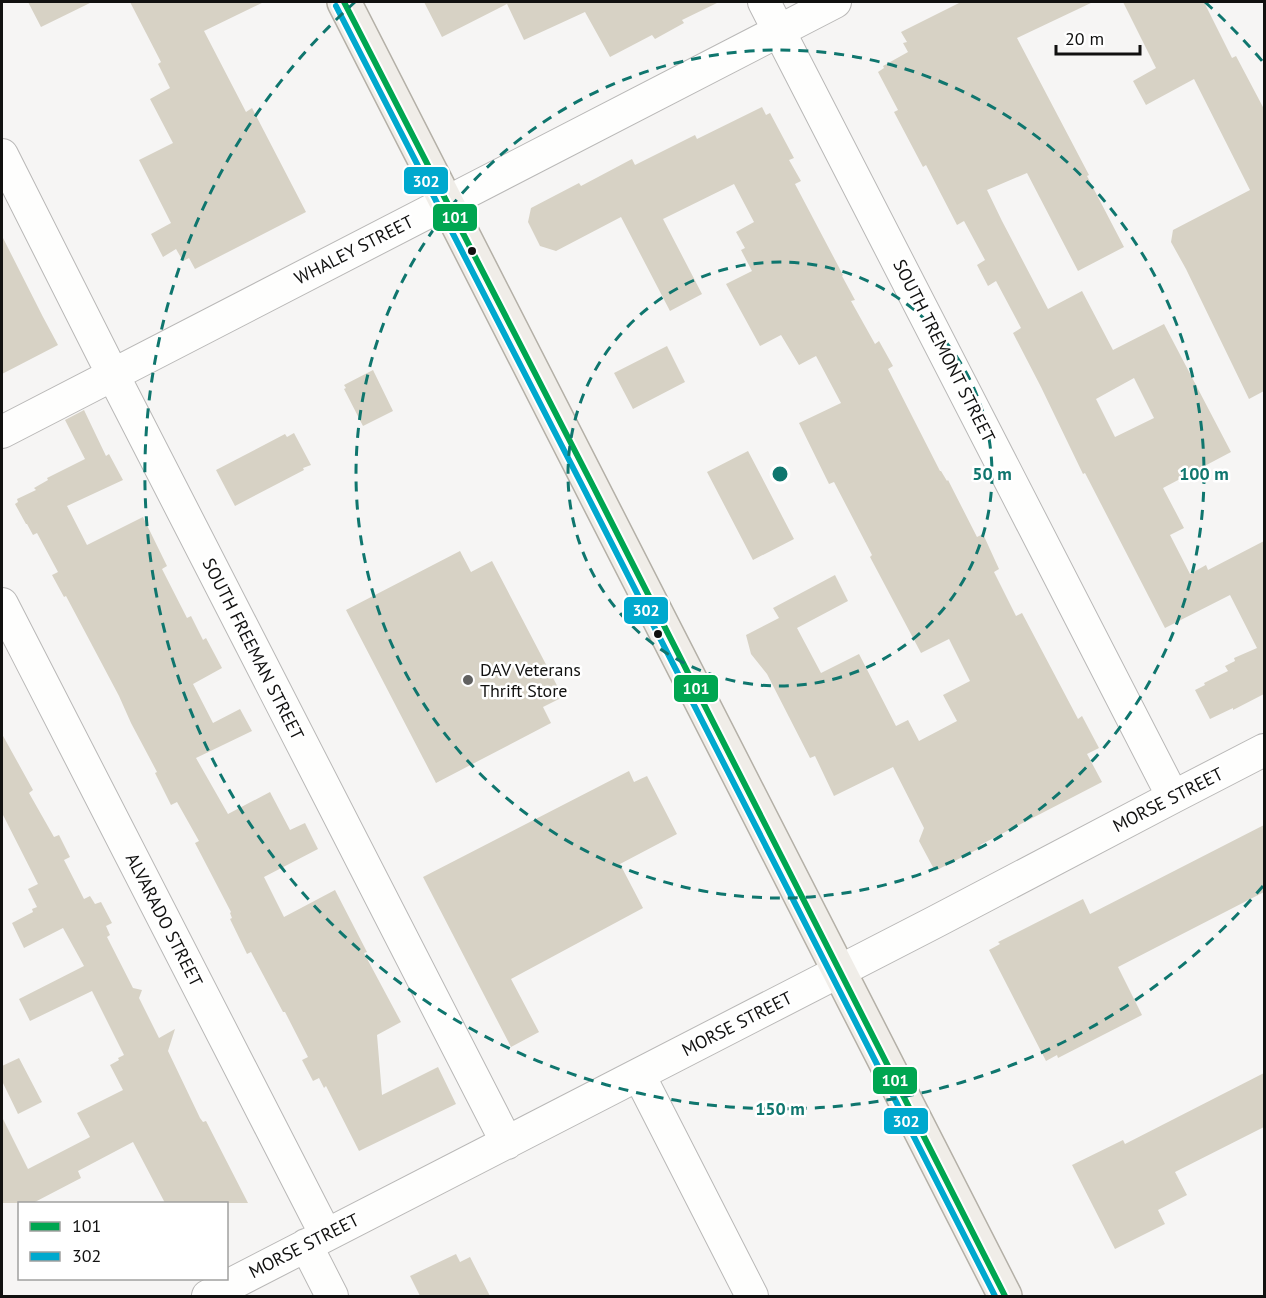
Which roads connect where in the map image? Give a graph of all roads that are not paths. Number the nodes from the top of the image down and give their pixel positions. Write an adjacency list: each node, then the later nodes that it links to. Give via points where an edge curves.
1 (344, 2): 6 (main road)
2 (764, 2): 4 (street, SOUTH TREMONT STREET)
3 (835, 2): 4 (street, WHALEY STREET)
4 (779, 30): 6 (street, WHALEY STREET); 11 (street, SOUTH TREMONT STREET)
5 (2, 155): 7 (street, SOUTH FREEMAN STREET)
6 (447, 201): 7 (street, WHALEY STREET); 12 (main road)
7 (113, 375): 8 (street, WHALEY STREET); 14 (street, SOUTH FREEMAN STREET)
8 (2, 432)
9 (2, 604): 15 (street, ALVARADO STREET)
10 (1264, 750): 11 (street, MORSE STREET)
11 (1173, 796): 12 (street, MORSE STREET)
12 (840, 971): 13 (street, MORSE STREET); 19 (main road)
13 (639, 1075): 14 (street, MORSE STREET); 18 (street)
14 (507, 1143): 15 (street, MORSE STREET)
15 (316, 1240): 16 (street, MORSE STREET); 17 (street, ALVARADO STREET)
16 (208, 1296)
17 (332, 1296)
18 (752, 1296)
19 (1005, 1296)

